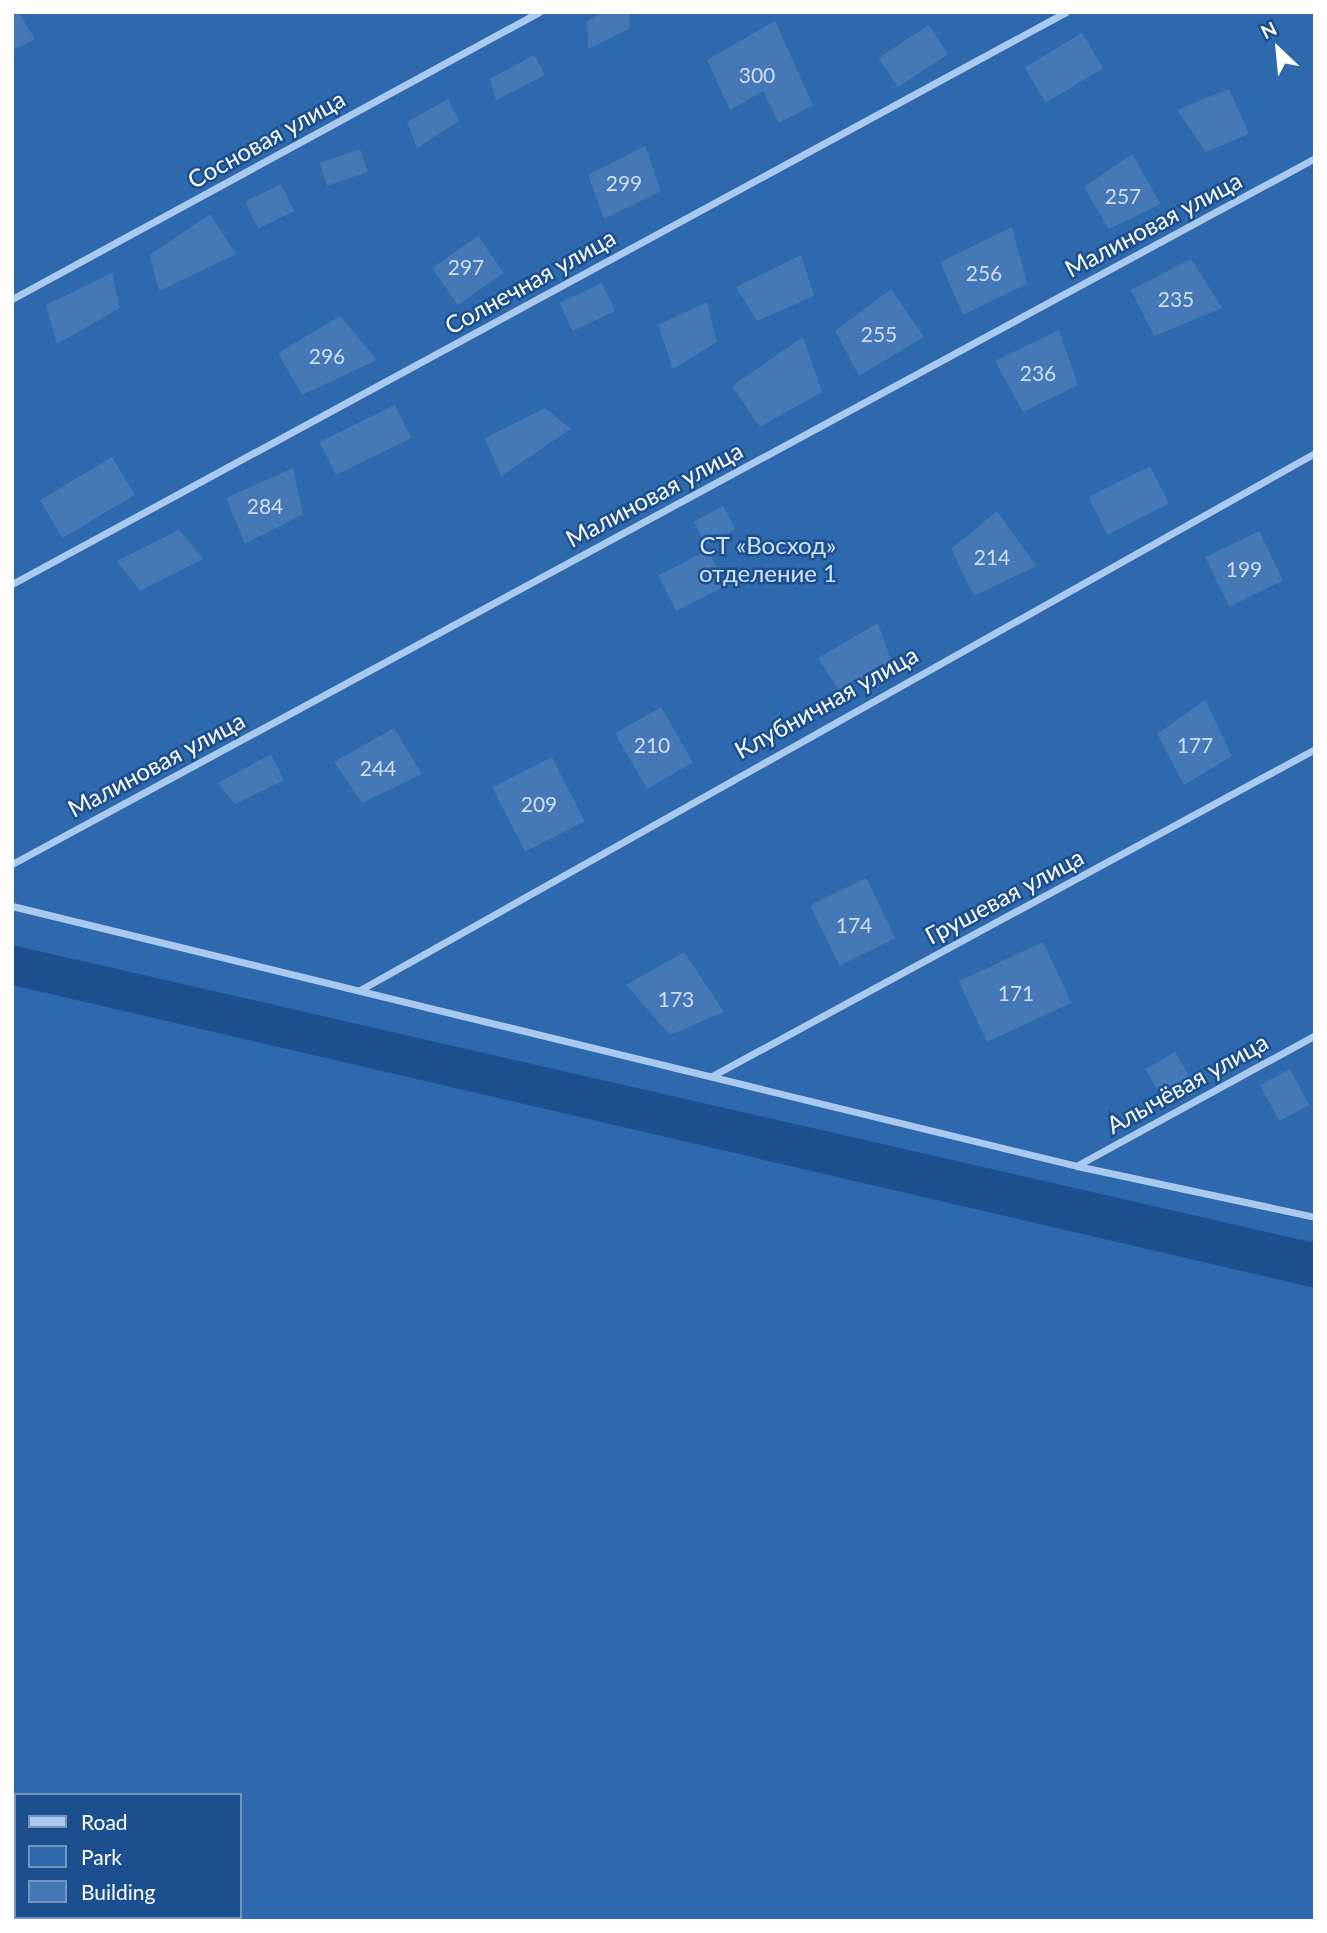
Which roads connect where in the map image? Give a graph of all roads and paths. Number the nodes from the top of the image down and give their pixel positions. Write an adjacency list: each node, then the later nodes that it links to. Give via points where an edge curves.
1 (539, 12): 4 (street, Сосновая улица)
2 (1066, 12): 6 (street, Солнечная улица)
3 (1315, 158): 8 (street, Малиновая улица)
4 (12, 299)
5 (1315, 453): 10 (street, Клубничная улица)
6 (12, 584)
7 (1315, 749): 12 (street, Грушевая улица)
8 (12, 864)
9 (12, 906): 10 (street)
10 (359, 990): 12 (street)
11 (1315, 1035): 13 (street, Алычёвая улица)
12 (712, 1076): 13 (street)
13 (1077, 1166): 14 (street)
14 (1315, 1217)

